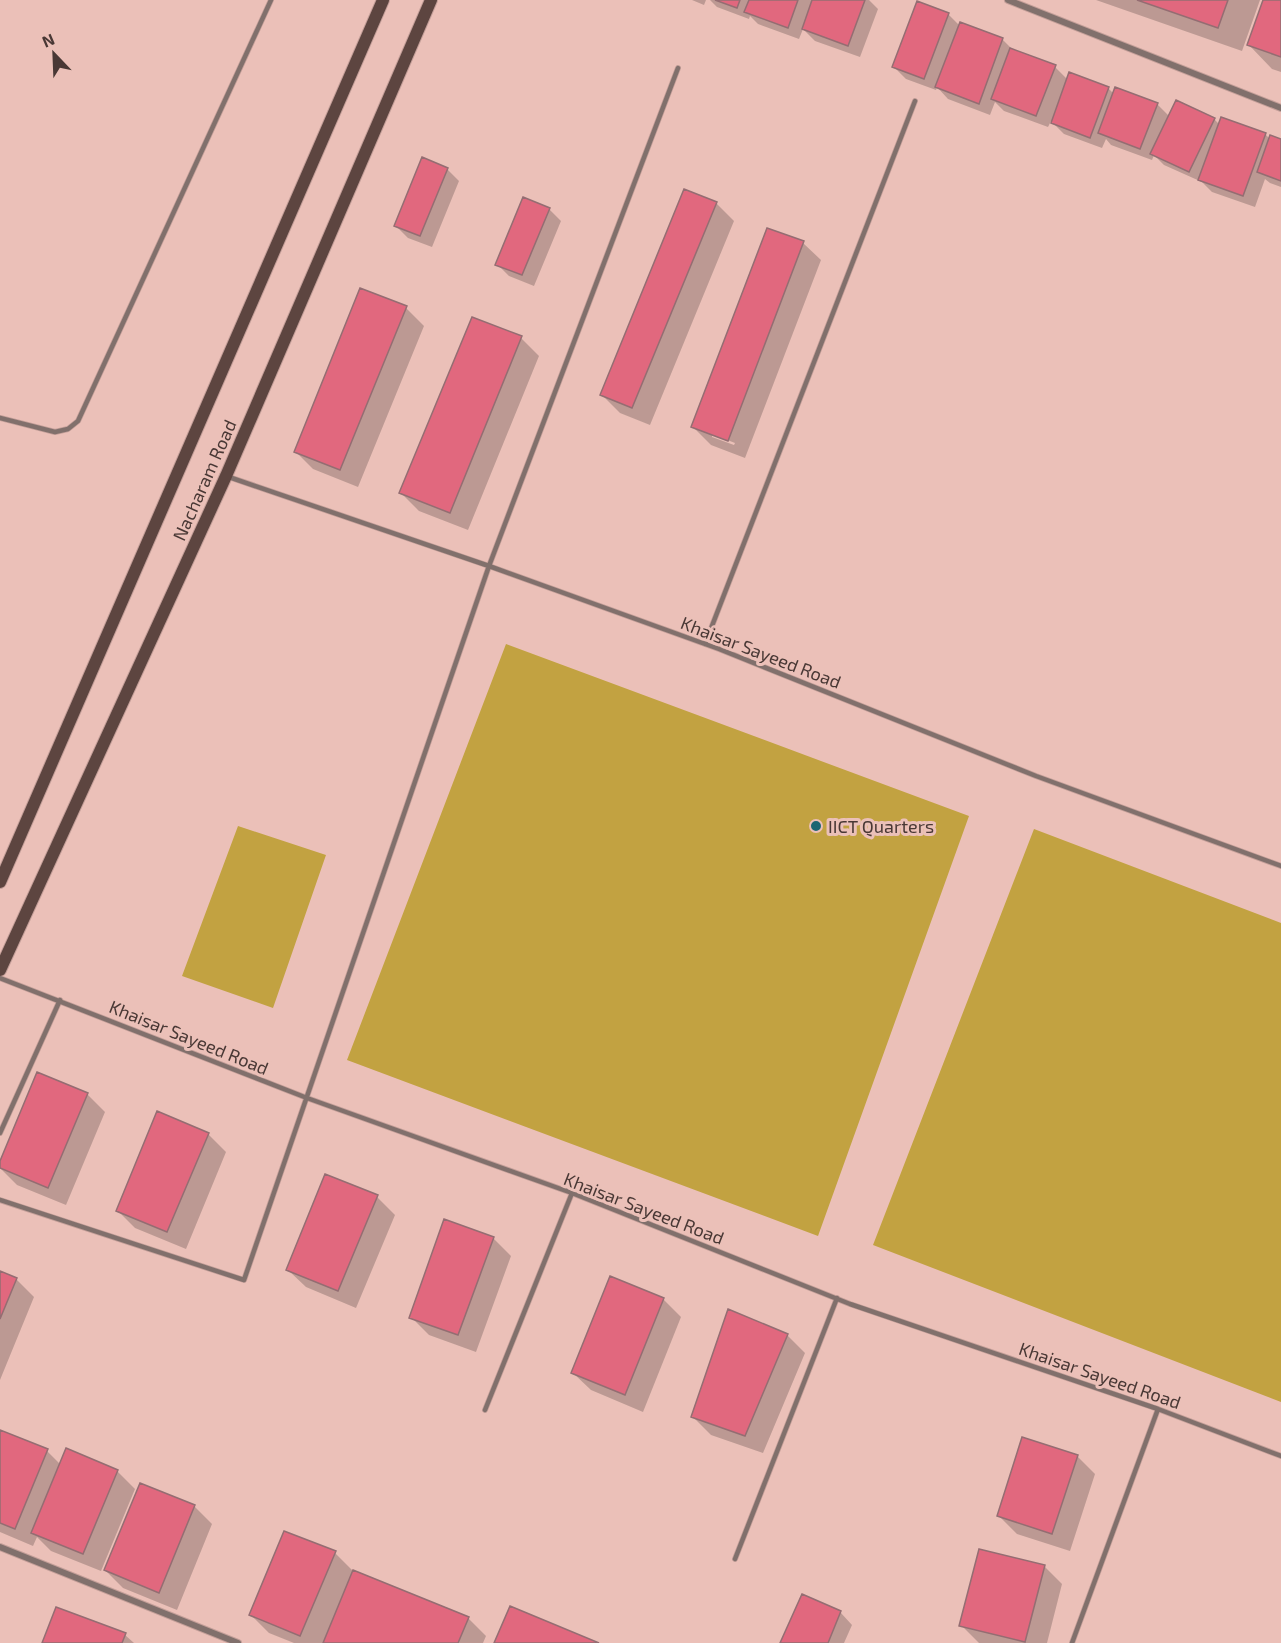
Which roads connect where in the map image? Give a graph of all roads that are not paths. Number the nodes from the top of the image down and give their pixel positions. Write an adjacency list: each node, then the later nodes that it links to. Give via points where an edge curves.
1 (271, 0): 8 (lane, via 78,421 56,432)
2 (383, 0): 13 (main road, Nacharam Road)
3 (431, 0): 9 (main road, Nacharam Road)
4 (1008, 0): 7 (street)
5 (678, 68): 10 (lane)
6 (915, 101): 11 (lane)
7 (1281, 108)
8 (0, 418)
9 (226, 476): 10 (lane, Khaisar Sayeed Road); 14 (main road, Nacharam Road)
10 (489, 566): 11 (lane, Khaisar Sayeed Road); 17 (lane)
11 (705, 644): 12 (lane, Khaisar Sayeed Road, via 1036,776)
12 (1281, 866)
13 (0, 882)
14 (0, 970)
15 (0, 978): 16 (lane, Khaisar Sayeed Road)
16 (60, 1000): 17 (lane, Khaisar Sayeed Road); 18 (lane)
17 (307, 1098): 19 (lane, Khaisar Sayeed Road); 20 (lane, via 244,1280)
18 (0, 1133)
19 (572, 1193): 21 (lane, Khaisar Sayeed Road); 23 (lane)
20 (0, 1200)
21 (837, 1298): 22 (lane, Khaisar Sayeed Road); 26 (lane)
22 (1158, 1409): 24 (lane, Khaisar Sayeed Road); 28 (lane)
23 (485, 1410)
24 (1281, 1456)
25 (0, 1547): 27 (street)
26 (735, 1559)
27 (238, 1643)
28 (1072, 1643)

